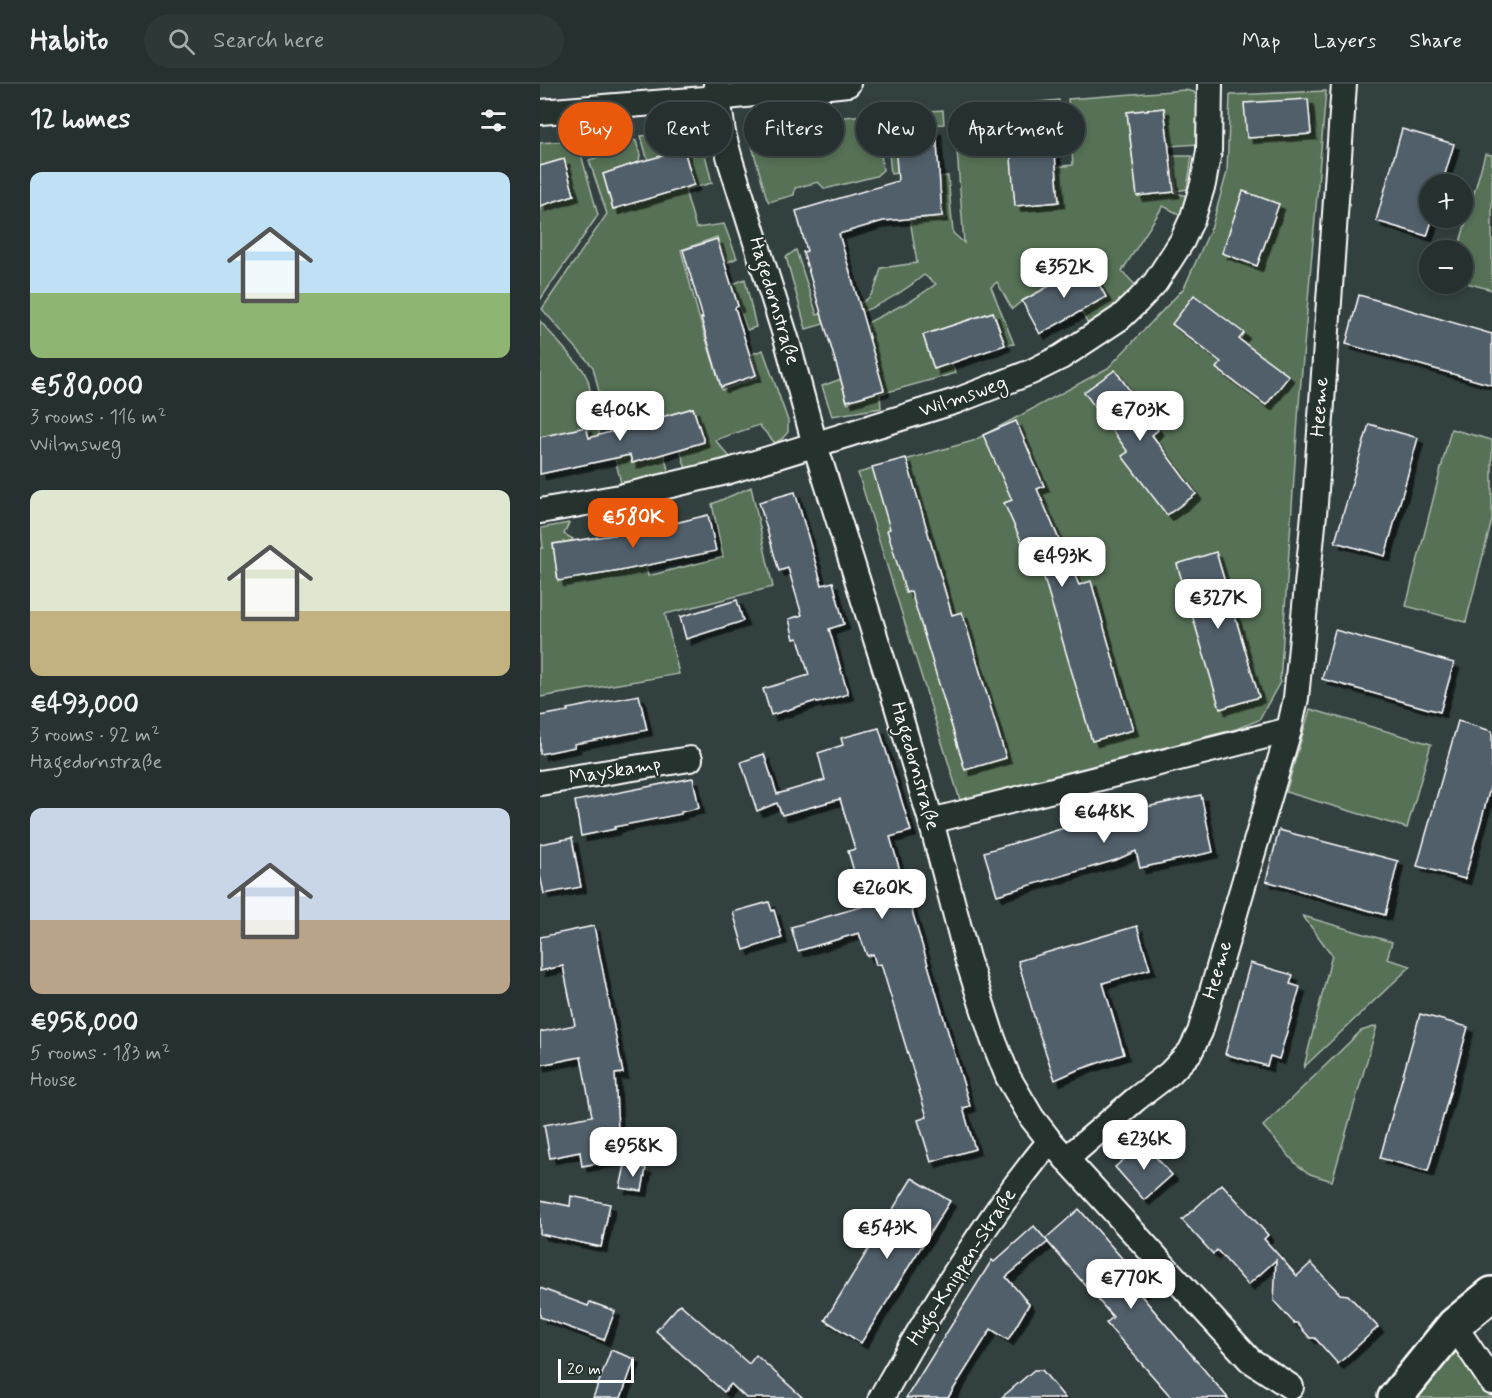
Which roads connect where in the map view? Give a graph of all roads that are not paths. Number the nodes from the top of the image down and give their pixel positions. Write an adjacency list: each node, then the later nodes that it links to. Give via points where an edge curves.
1 (848, 84): 4 (street)
2 (1210, 84): 6 (street, Wilmsweg, via 1209,151 1193,217 1170,263 1138,301 1061,357 1031,372 956,401)
3 (1344, 84): 8 (street, Heeme, via 1315,504 1296,698)
4 (717, 91): 5 (street); 6 (street, Hagedornstraße, via 731,163 787,340)
5 (540, 112)
6 (815, 445): 7 (street, Wilmsweg, via 677,485); 11 (street, Hagedornstraße)
7 (540, 511)
8 (1289, 730): 11 (street); 13 (street, Heeme, via 1200,1032 1190,1052)
9 (690, 759): 10 (street, Mayskamp)
10 (540, 783)
11 (931, 821): 12 (street, Hagedornstraße, via 993,1039 1008,1077)
12 (1050, 1141): 13 (street, Hagedornstraße); 18 (street, Hugo-Knippen-Straße, via 979,1236)
13 (1066, 1159): 17 (street, Hagedornstraße, via 1250,1360)
14 (1492, 1294): 15 (main road)
15 (1454, 1325): 16 (street); 19 (main road)
16 (1492, 1382)
17 (1291, 1387)
18 (881, 1398)
19 (1395, 1398)

